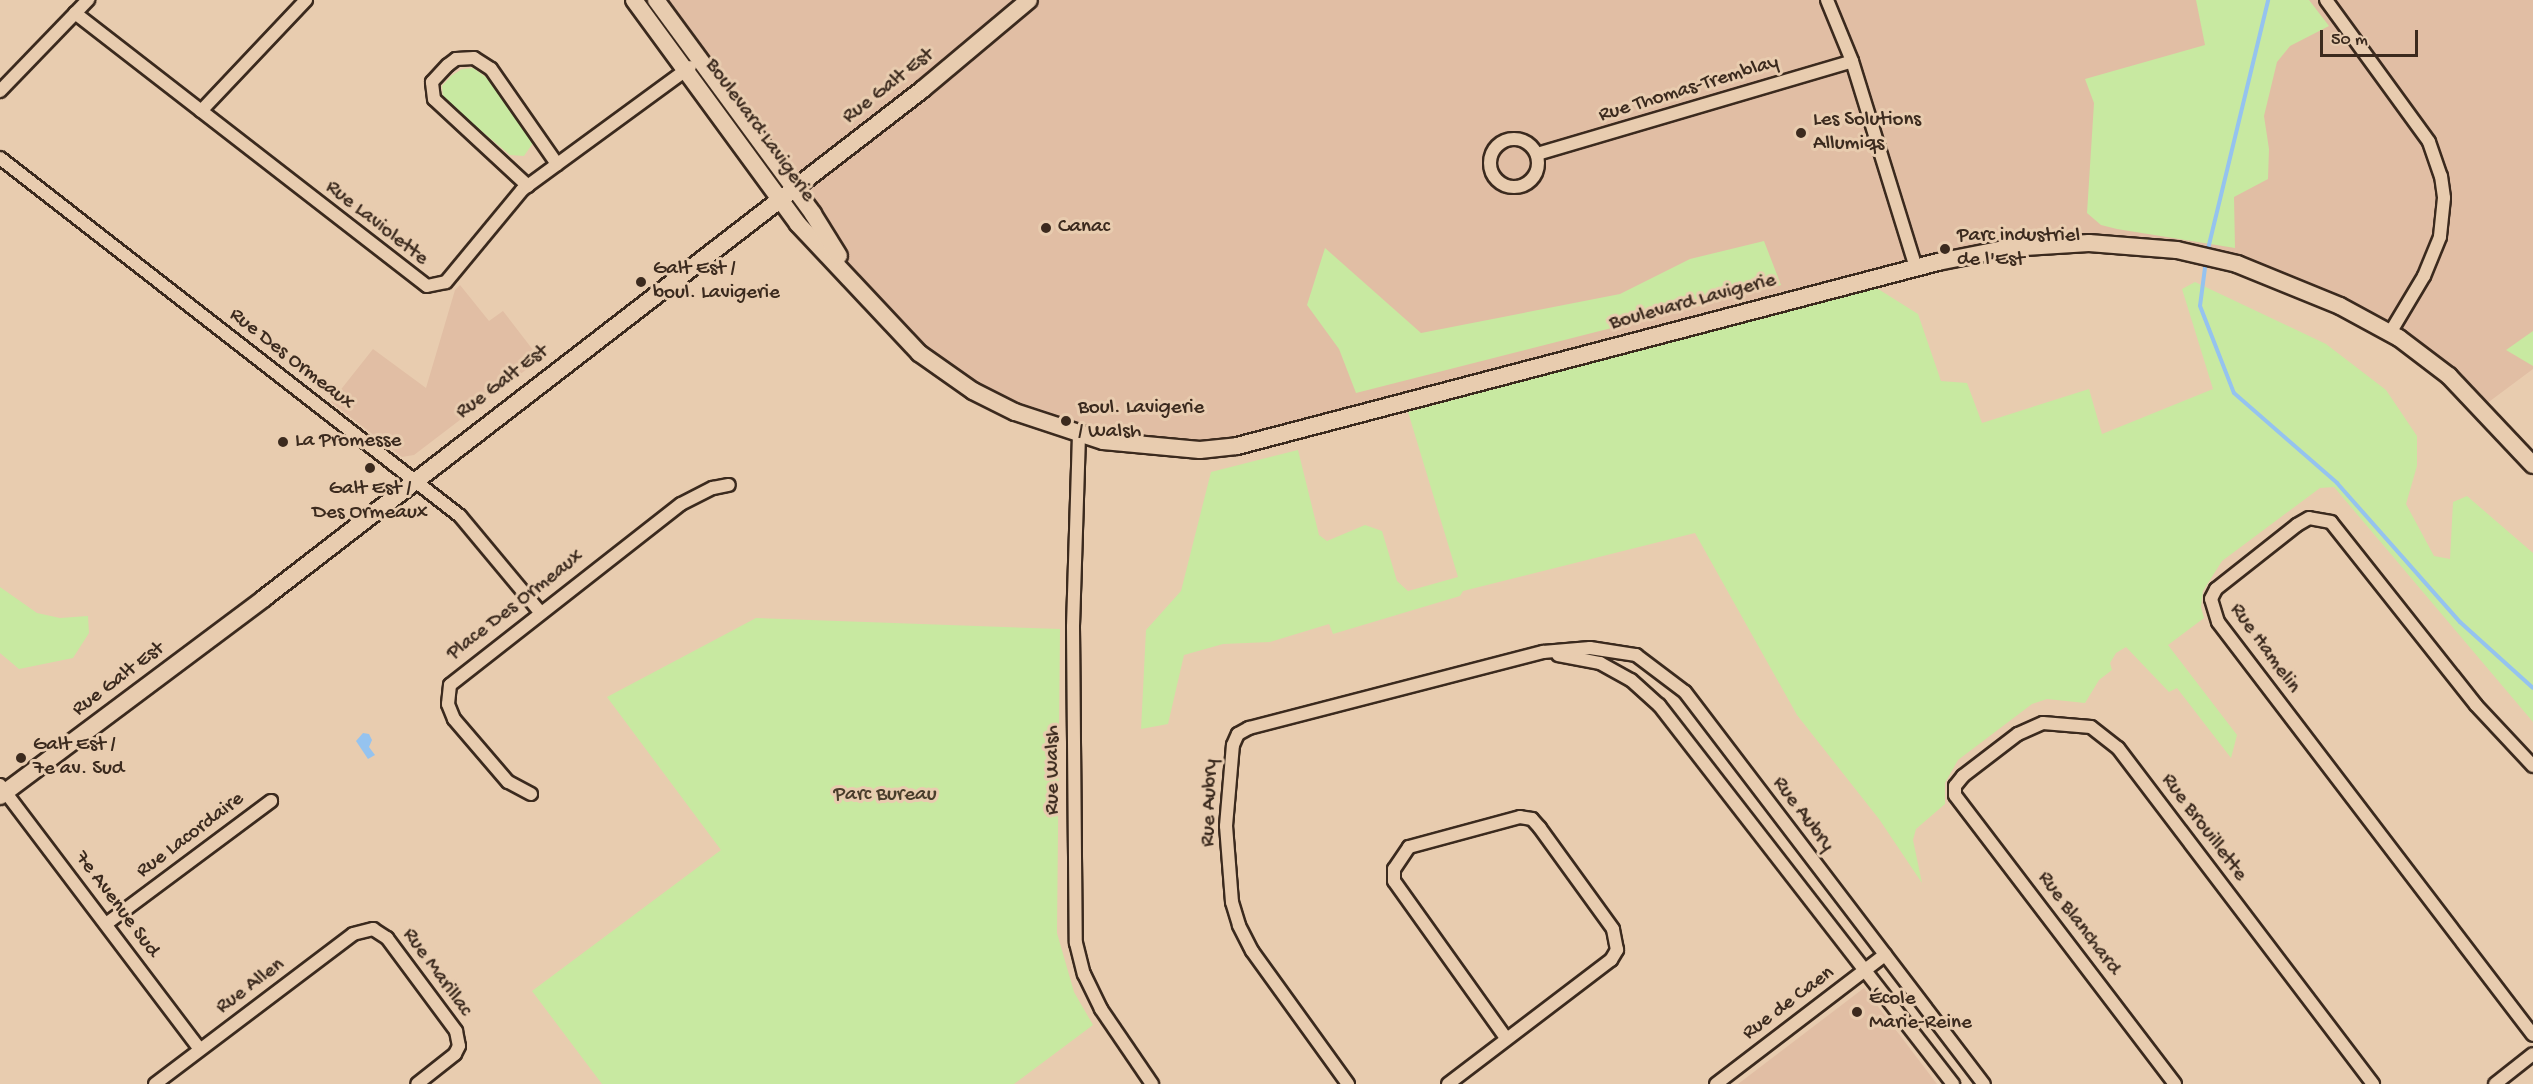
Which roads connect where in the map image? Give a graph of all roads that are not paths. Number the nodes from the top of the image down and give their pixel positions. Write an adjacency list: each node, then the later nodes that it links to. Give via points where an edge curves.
1 (88, 0): 8 (street)
2 (306, 0): 12 (street)
3 (634, 0): 10 (street, Boulevard Lavigerie)
4 (656, 0): 10 (street, Boulevard Lavigerie)
5 (1029, 0): 17 (street, Rue Galt Est)
6 (1827, 0): 9 (street)
7 (2326, 0): 21 (street, via 2429,142 2441,176 2444,198 2440,237 2424,276)
8 (75, 13): 11 (street); 12 (street, Rue Laviolette)
9 (1852, 61): 13 (street, Rue Thomas-Tremblay); 19 (street)
10 (693, 65): 15 (street, Rue Laviolette); 17 (street, Boulevard Lavigerie); 18 (street, Boulevard Lavigerie)
11 (0, 91)
12 (201, 111): 16 (street, Rue Laviolette, via 427,286 446,282 501,212)
13 (1537, 154): 13 (street, via 1523,140 1503,141 1491,156 1493,176 1510,187 1529,182 1539,164)
14 (0, 158): 24 (street, Rue Des Ormeaux)
15 (557, 164): 16 (street, Rue Laviolette); 16 (street, via 491,69 474,58 456,59 448,65 432,82 434,99)
16 (528, 186)
17 (794, 189): 18 (street, Rue Galt Est); 20 (street, Boulevard Lavigerie)
18 (780, 200): 20 (street, Boulevard Lavigerie); 24 (street, Rue Galt Est)
19 (1916, 268): 21 (street, Boulevard Lavigerie, via 1976,254 2054,243 2177,250 2259,271); 22 (street, Boulevard Lavigerie, via 1238,447 1165,448)
20 (855, 283): 22 (street, Boulevard Lavigerie, via 906,340 943,372 1015,412)
21 (2390, 333): 23 (street, Boulevard Lavigerie, via 2449,376)
22 (1079, 435): 43 (street, Rue Walsh, via 1073,627 1076,943 1084,974 1101,1009)
23 (2533, 465)
24 (414, 480): 26 (street, Rue Des Ormeaux, via 473,528); 30 (street, Rue Galt Est, via 264,599)
25 (729, 485): 26 (street, Place Des Ormeaux, via 713,488 681,504)
26 (540, 612): 31 (street, Place Des Ormeaux, via 458,675 447,692 450,713 461,727 508,782)
27 (1543, 652): 35 (street, Rue Aubry, via 1590,648 1636,656 1685,692); 36 (street, Rue Aubry, via 1600,663 1631,680 1659,705); 44 (street, Rue Aubry, via 1249,728 1238,734 1233,745 1226,826 1232,902 1239,925 1252,951)
28 (2533, 766): 37 (street, Rue Hamelin, via 2476,705 2331,522 2309,518 2216,589 2211,599 2218,622)
29 (1955, 786): 49 (street, Rue Blanchard, via 1955,795); 50 (street, Rue Brouillette, via 2008,741 2034,727 2060,722 2091,727 2118,748)
30 (2, 791): 33 (street, 7e Avenue Sud)
31 (531, 794)
32 (271, 801): 33 (street, Rue Lacordaire)
33 (106, 924): 39 (street, 7e Avenue Sud)
34 (373, 929): 39 (street, Rue Allen, via 353,934); 42 (street, Rue Marillac, via 387,938 449,1022 459,1046 449,1060)
35 (1886, 955): 36 (street, Rue de Caen); 48 (street, Rue Aubry)
36 (1866, 970): 46 (street, Rue de Caen); 47 (street, Rue Aubry)
37 (2533, 1035)
38 (1506, 1038): 38 (street, via 1611,960 1617,950 1617,934 1560,855 1532,819 1520,817 1409,847 1394,869 1394,881); 45 (street)
39 (200, 1049): 41 (street, Rue Allen)
40 (2533, 1054): 51 (street)
41 (155, 1084)
42 (417, 1084)
43 (1152, 1084)
44 (1348, 1084)
45 (1448, 1084)
46 (1716, 1084)
47 (1953, 1084)
48 (1984, 1084)
49 (2175, 1084)
50 (2373, 1084)
51 (2495, 1084)

